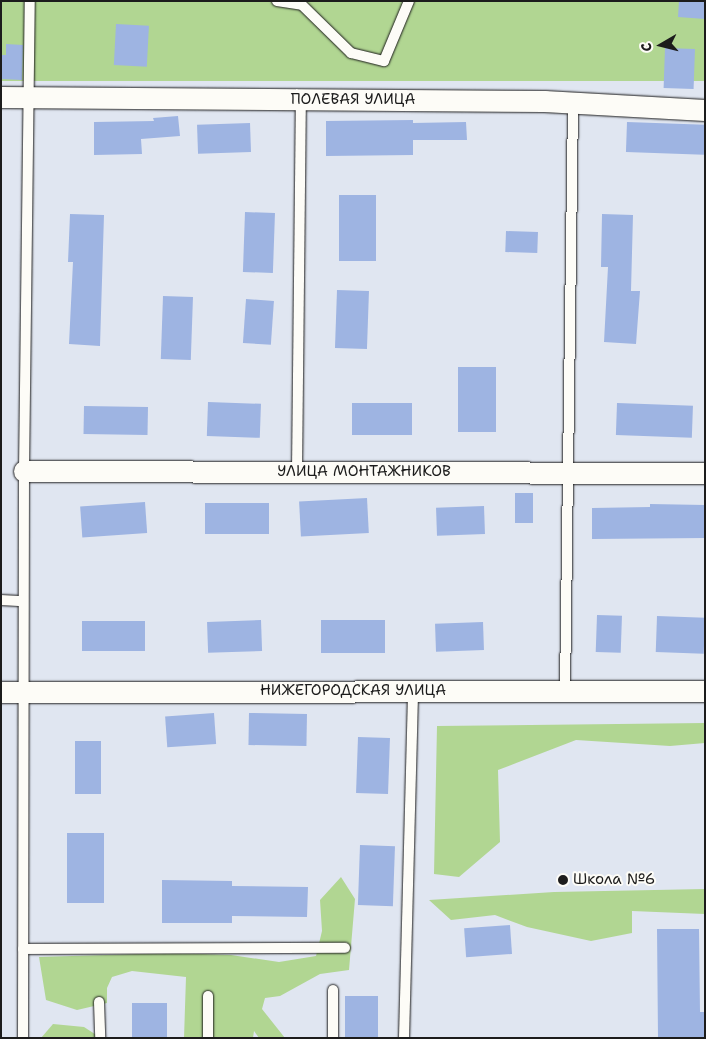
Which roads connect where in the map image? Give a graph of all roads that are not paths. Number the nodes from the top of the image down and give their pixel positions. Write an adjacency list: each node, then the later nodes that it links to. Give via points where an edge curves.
1 (30, 1): 5 (lane)
2 (277, 1): 3 (lane, via 302,4 351,53 384,61)
3 (409, 1)
4 (1, 98): 5 (street, ПОЛЕВАЯ УЛИЦА)
5 (27, 98): 6 (street, ПОЛЕВАЯ УЛИЦА); 9 (lane)
6 (301, 100): 7 (street, ПОЛЕВАЯ УЛИЦА); 10 (lane)
7 (573, 103): 8 (street, ПОЛЕВАЯ УЛИЦА); 11 (lane)
8 (705, 110)
9 (24, 471): 10 (street, УЛИЦА МОНТАЖНИКОВ); 14 (lane)
10 (297, 471): 11 (street, УЛИЦА МОНТАЖНИКОВ)
11 (566, 473): 12 (street, УЛИЦА МОНТАЖНИКОВ); 17 (lane)
12 (705, 473)
13 (1, 600): 14 (lane)
14 (23, 601): 19 (lane)
15 (705, 690): 17 (street, НИЖЕГОРОДСКАЯ УЛИЦА)
16 (413, 691): 17 (street, НИЖЕГОРОДСКАЯ УЛИЦА); 19 (street, НИЖЕГОРОДСКАЯ УЛИЦА); 29 (lane)
17 (565, 691)
18 (1, 692): 19 (street, НИЖЕГОРОДСКАЯ УЛИЦА)
19 (23, 692): 21 (lane)
20 (345, 948): 21 (lane)
21 (23, 949): 25 (lane)
22 (333, 990): 28 (lane)
23 (208, 996): 27 (lane)
24 (100, 1002): 26 (lane)
25 (23, 1038)
26 (100, 1038)
27 (208, 1038)
28 (333, 1038)
29 (404, 1038)

